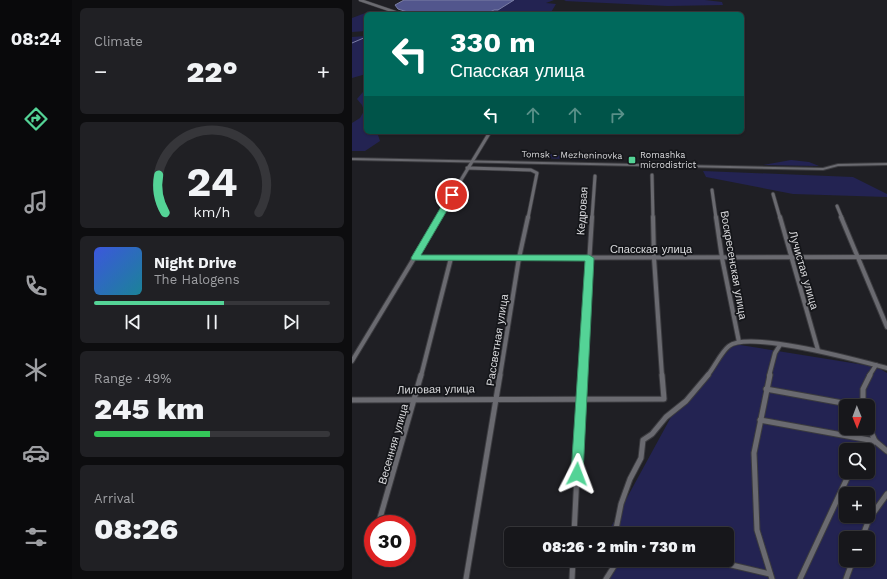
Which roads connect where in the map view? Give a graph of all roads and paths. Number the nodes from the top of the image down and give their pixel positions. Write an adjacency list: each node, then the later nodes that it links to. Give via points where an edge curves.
1 (360, 0): 2 (street)
2 (395, 12)
3 (489, 134): 5 (street)
4 (352, 159): 5 (street, Tomsk - Mezheninovka)
5 (472, 161): 6 (street, Tomsk - Mezheninovka, via 823,169 838,165); 7 (street)
6 (887, 164)
7 (467, 168): 13 (street); 15 (street, Рассветная улица, via 531,170 536,173)
8 (652, 175): 17 (street)
9 (594, 176): 16 (street, Кедровая)
10 (712, 190): 18 (street, Воскресенская улица)
11 (773, 194): 19 (street, Лучистая улица)
12 (838, 206): 20 (street)
13 (415, 258): 14 (street, Спасская улица); 26 (street)
14 (451, 258): 15 (street, Спасская улица); 32 (street, Весенняя улица)
15 (519, 258): 16 (street, Спасская улица); 30 (street, Рассветная улица)
16 (589, 258): 17 (street, Спасская улица); 31 (street, Кедровая)
17 (654, 258): 18 (street, Спасская улица); 31 (street, Лиловая улица, via 664,399)
18 (722, 258): 19 (street, Спасская улица); 23 (street, Воскресенская улица)
19 (791, 258): 20 (street, Спасская улица); 25 (street, Лучистая улица)
20 (858, 258): 21 (street, Спасская улица); 22 (street)
21 (887, 258)
22 (887, 327)
23 (739, 342): 24 (street, via 751,341); 44 (street, via 729,346 686,401 643,440 641,458 621,504)
24 (780, 346): 25 (street); 29 (street, via 775,353)
25 (818, 350): 27 (street)
26 (352, 361)
27 (876, 365): 28 (street); 33 (street, via 864,382)
28 (887, 368)
29 (766, 390): 35 (street); 36 (street)
30 (497, 398): 31 (street, Лиловая улица); 32 (street, Лиловая улица); 51 (street, Рассветная улица)
31 (580, 398): 43 (street, Кедровая)
32 (415, 399): 34 (street, Лиловая улица); 42 (street, Весенняя улица)
33 (861, 399)
34 (352, 400)
35 (839, 403)
36 (760, 420): 38 (street); 50 (street, via 754,453 757,530)
37 (872, 435): 38 (street)
38 (875, 441): 39 (street)
39 (887, 451)
40 (847, 479): 54 (street)
41 (887, 494): 45 (street, via 869,519)
42 (381, 515)
43 (574, 527)
44 (616, 527)
45 (865, 531)
46 (573, 567): 52 (street)
47 (614, 567): 53 (street)
48 (734, 567): 50 (street)
49 (850, 567): 55 (street)
50 (771, 576)
51 (466, 579)
52 (572, 579)
53 (606, 579)
54 (800, 579)
55 (846, 579)

